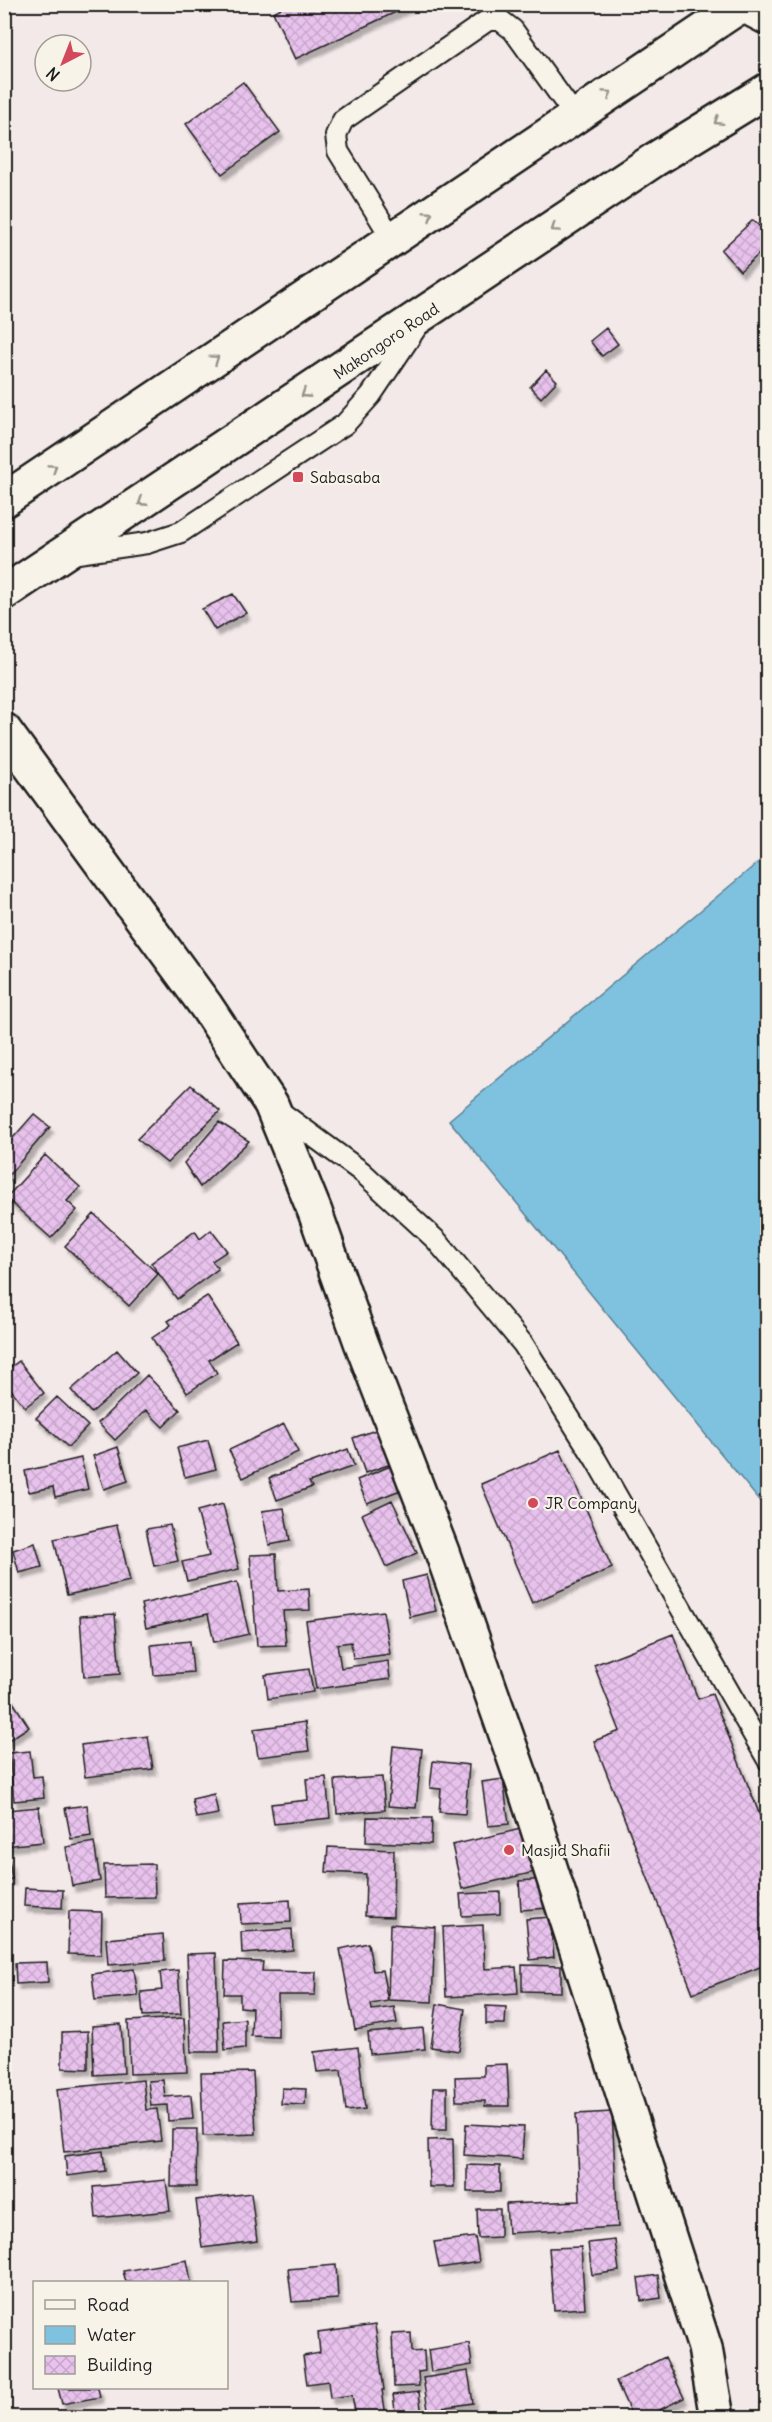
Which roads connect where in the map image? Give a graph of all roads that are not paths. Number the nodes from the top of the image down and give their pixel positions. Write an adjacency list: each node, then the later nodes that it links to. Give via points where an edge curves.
1 (742, 5): 2 (street); 4 (street, one-way to 1)
2 (768, 18)
3 (768, 90): 6 (street, Makongoro Road, one-way to 6, via 654,160)
4 (575, 116): 5 (street, one-way to 4); 5 (lane, via 513,30 500,20 488,20 343,120 336,135 338,151)
5 (393, 240): 7 (street, one-way to 5)
6 (425, 315): 8 (street, Makongoro Road, one-way to 8); 8 (lane, via 371,395 345,424 181,532 147,543)
7 (4, 500)
8 (61, 556): 9 (street, Makongoro Road)
9 (4, 593)
10 (4, 730): 11 (street, via 206,1006)
11 (271, 1104): 12 (lane, via 362,1172 436,1240 523,1344 596,1460); 13 (street, via 442,1552 519,1772 698,2325)
12 (768, 1760)
13 (717, 2418)

